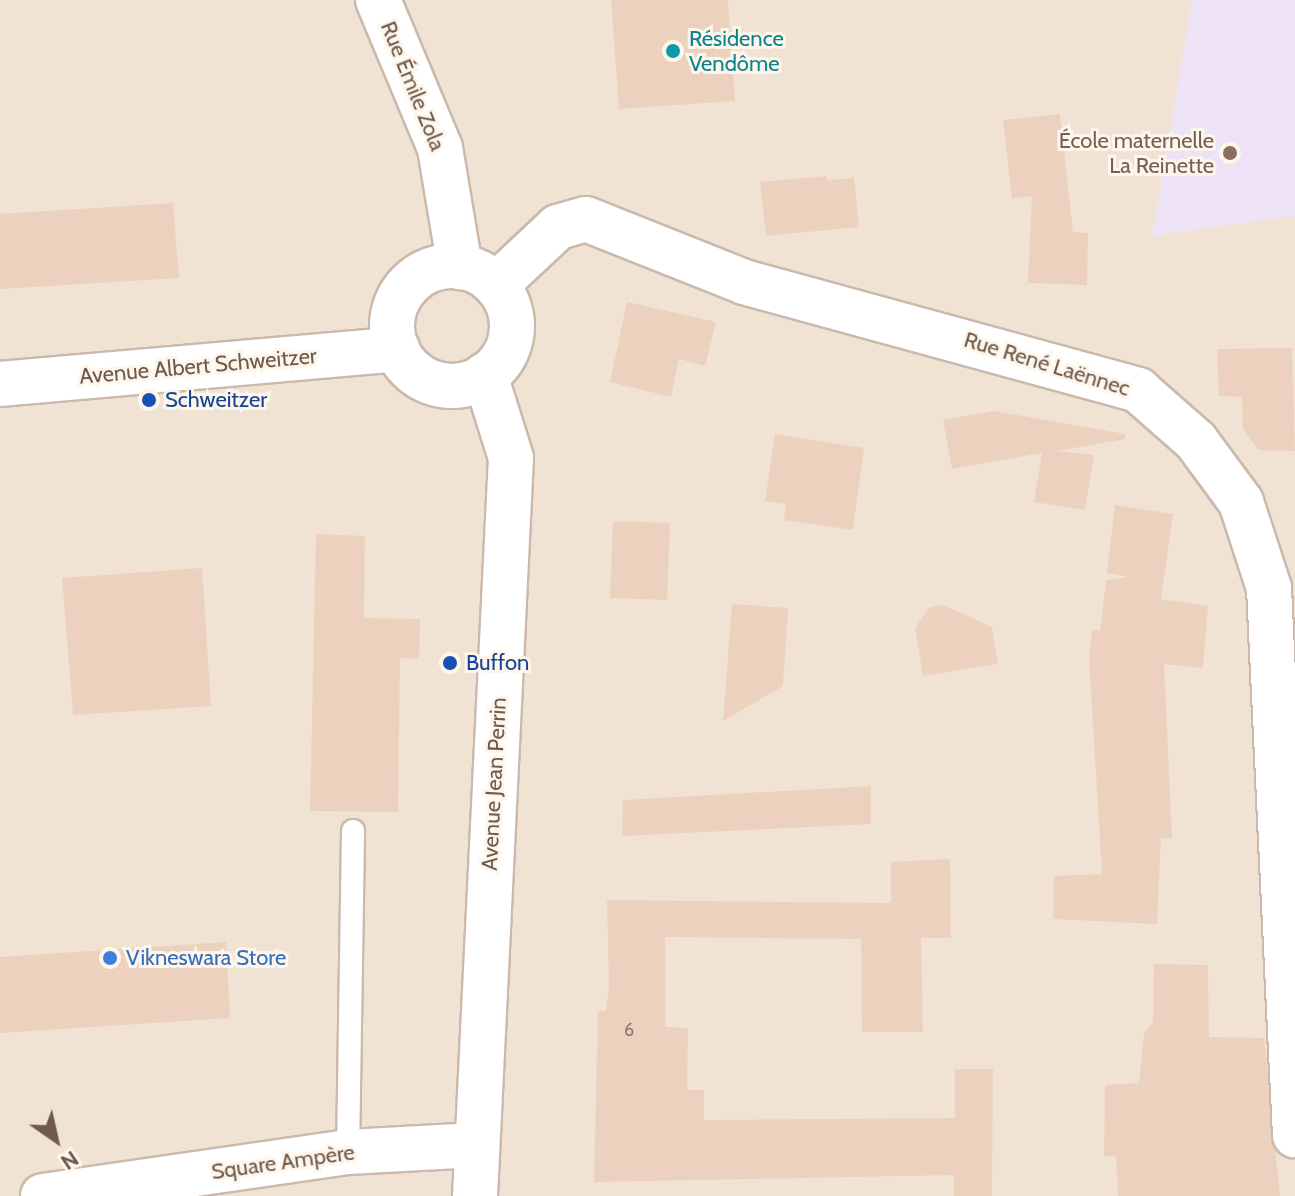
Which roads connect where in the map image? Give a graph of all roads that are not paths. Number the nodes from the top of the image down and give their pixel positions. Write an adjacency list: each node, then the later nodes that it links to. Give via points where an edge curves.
1 (378, 0): 2 (street, Rue Émile Zola, via 440,148)
2 (478, 276): 3 (street, via 442,266 410,283 393,314); 4 (street, via 508,307 511,333 503,357); 7 (street, Rue René Laënnec, via 558,227 586,219 744,282 1138,390 1196,441 1241,502 1269,588)
3 (397, 349): 4 (street, via 406,364 435,384 469,383); 5 (street, Avenue Albert Schweitzer)
4 (485, 375): 8 (street, Avenue Jean Perrin, via 511,458)
5 (0, 384)
6 (353, 831): 9 (lane)
7 (1295, 1135)
8 (476, 1145): 9 (street, Square Ampère); 11 (street, Avenue Jean Perrin)
9 (348, 1152): 10 (street, Square Ampère)
10 (43, 1196)
11 (475, 1196)

